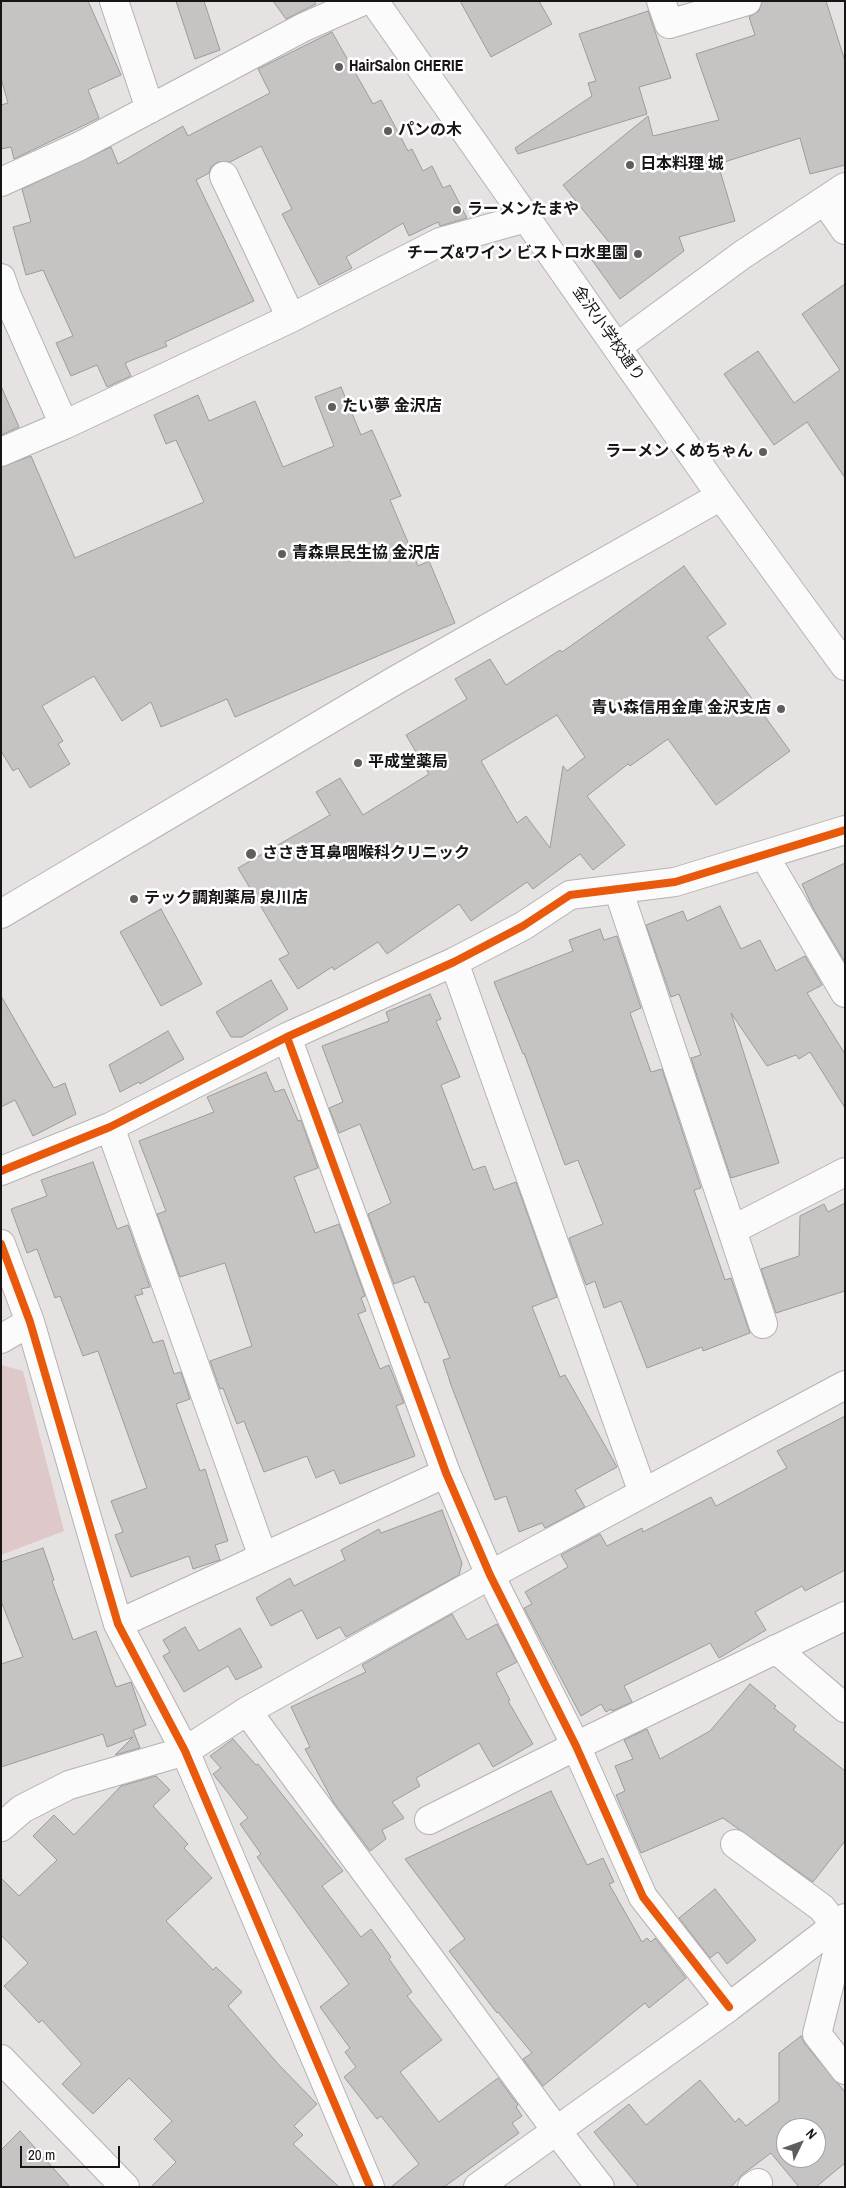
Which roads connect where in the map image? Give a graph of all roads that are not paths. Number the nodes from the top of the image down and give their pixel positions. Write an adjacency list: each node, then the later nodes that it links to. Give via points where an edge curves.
1 (114, 1): 6 (street)
2 (364, 1): 6 (street, via 304,28)
3 (374, 1): 10 (street, 金沢小学校通り)
4 (661, 1): 5 (street, via 669,24)
5 (747, 1)
6 (150, 109): 8 (street)
7 (224, 176): 13 (street)
8 (1, 182)
9 (835, 194): 11 (street); 14 (street, via 742,255)
10 (526, 218): 13 (street, via 440,242); 14 (street, 金沢小学校通り)
11 (845, 230)
12 (1, 278): 15 (street)
13 (291, 318): 15 (street)
14 (617, 347): 17 (street, 金沢小学校通り)
15 (64, 425): 16 (street)
16 (1, 452)
17 (721, 496): 18 (street, 金沢小学校通り); 22 (street, via 388,685)
18 (845, 666)
19 (845, 830): 20 (street)
20 (764, 855): 21 (street, via 675,882); 24 (street)
21 (618, 889): 23 (street, via 570,895 523,926); 29 (street)
22 (1, 914)
23 (454, 962): 25 (street); 36 (street)
24 (845, 993)
25 (287, 1037): 26 (street); 35 (street)
26 (110, 1127): 27 (street); 37 (street)
27 (1, 1171)
28 (845, 1172): 29 (street)
29 (732, 1230): 32 (street)
30 (1, 1244): 31 (street)
31 (30, 1322): 33 (street); 40 (street)
32 (763, 1324)
33 (1, 1339)
34 (845, 1385): 36 (street)
35 (446, 1473): 37 (street); 38 (street)
36 (643, 1493): 38 (street)
37 (263, 1557): 40 (street)
38 (490, 1575): 43 (street); 44 (street)
39 (845, 1616): 41 (street)
40 (118, 1624): 45 (street)
41 (776, 1649): 42 (street); 44 (street)
42 (845, 1708)
43 (247, 1710): 45 (street); 53 (street)
44 (576, 1746): 46 (street); 50 (street, via 643,1897)
45 (184, 1751): 47 (street, via 69,1785 22,1809); 55 (street)
46 (429, 1820)
47 (1, 1827)
48 (734, 1844): 49 (street)
49 (842, 1922): 50 (street); 52 (street, via 817,2034)
50 (729, 2007): 53 (street)
51 (1, 2059): 54 (street)
52 (845, 2070)
53 (556, 2130): 56 (street); 57 (street)
54 (125, 2187)
55 (370, 2187)
56 (478, 2187)
57 (600, 2187)

